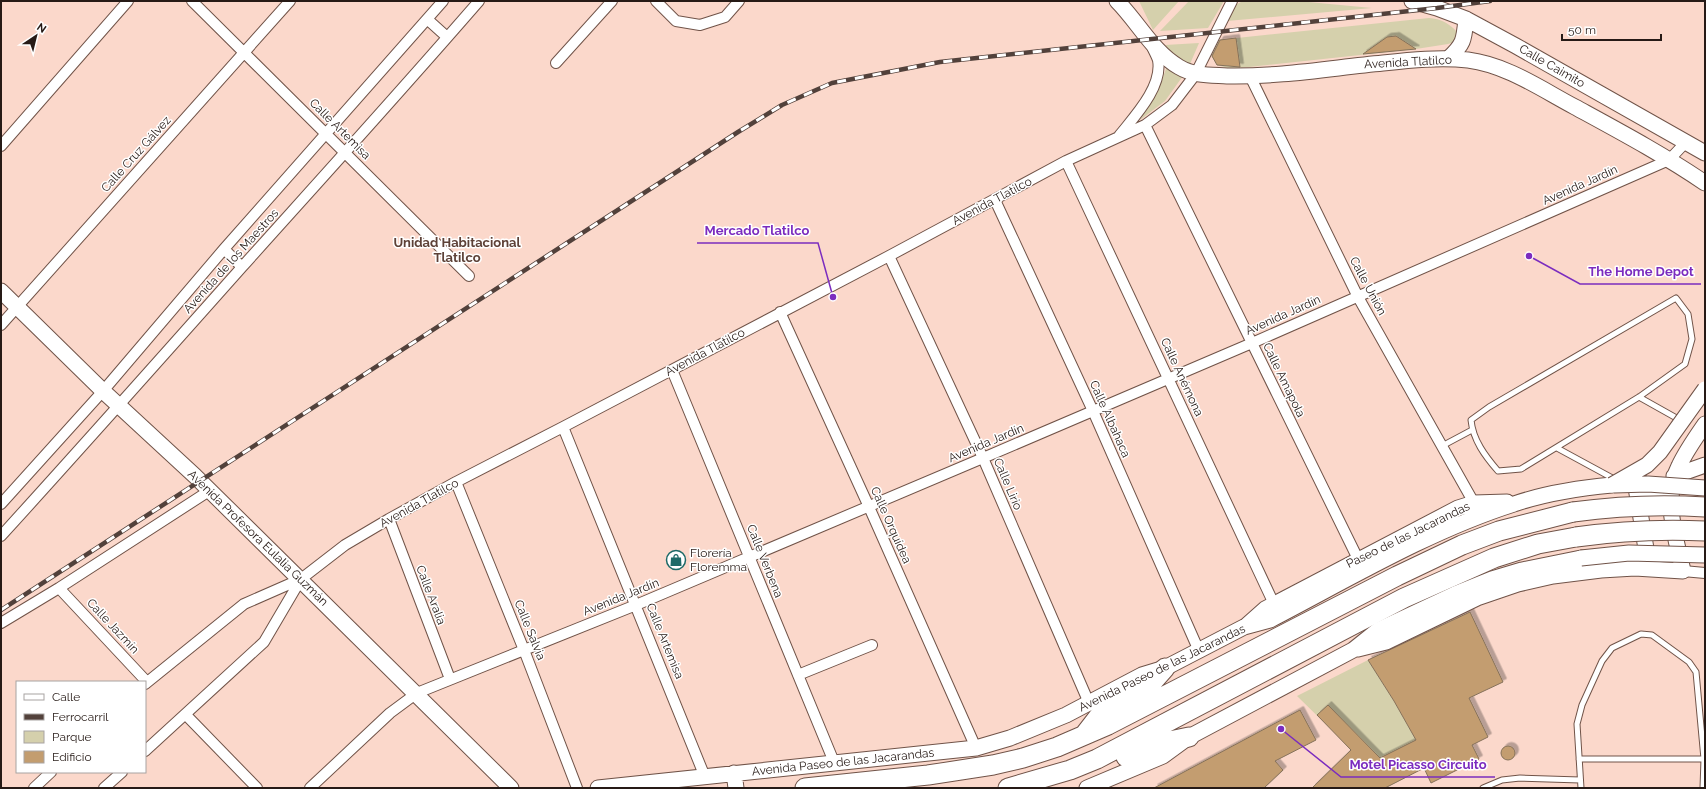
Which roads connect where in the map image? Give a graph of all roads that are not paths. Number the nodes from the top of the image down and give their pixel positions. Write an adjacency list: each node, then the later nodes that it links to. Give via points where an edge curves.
1 (128, 1): 25 (street)
2 (192, 1): 16 (street, Calle Artemisa)
3 (290, 1): 16 (street, Calle Cruz Gálvez)
4 (443, 1): 12 (street, Avenida de los Maestros)
5 (479, 1): 14 (street, Avenida de los Maestros)
6 (612, 1): 18 (street)
7 (656, 1): 8 (street, via 676,21 700,25 725,17)
8 (739, 1)
9 (1232, 1): 19 (street)
10 (1412, 1): 13 (main road, Calle Caimito)
11 (1123, 4): 15 (main road)
12 (427, 19): 14 (street); 22 (street, Avenida de los Maestros)
13 (1466, 19): 17 (main road, via 1461,46); 24 (main road, Calle Caimito)
14 (447, 37): 26 (street, Avenida de los Maestros)
15 (1149, 40): 19 (main road, Avenida Tlatilco, via 1168,59); 23 (street, Avenida Tlatilco, via 1158,60 1156,83 1143,106)
16 (245, 53): 22 (street, Calle Artemisa); 38 (street, Calle Cruz Gálvez)
17 (1448, 59): 20 (main road, Avenida Tlatilco, via 1418,59); 28 (main road, Avenida Tlatilco, via 1470,60 1506,69)
18 (556, 63)
19 (1195, 75): 20 (main road, Avenida Tlatilco); 21 (street, Avenida Tlatilco, via 1172,105)
20 (1250, 76): 37 (street, Calle Unión)
21 (1146, 125): 23 (street, Avenida Tlatilco); 41 (street, Calle Amapola)
22 (326, 133): 26 (street, Calle Artemisa); 32 (street, Avenida de los Maestros)
23 (1117, 138): 29 (street, Avenida Tlatilco)
24 (1686, 142): 27 (main road, Calle Caimito); 28 (street, Avenida Jardín)
25 (1, 146)
26 (346, 153): 34 (street, Avenida de los Maestros); 35 (street, Calle Artemisa)
27 (1705, 154)
28 (1668, 160): 30 (main road, Avenida Tlatilco); 37 (street, Avenida Jardín)
29 (1066, 161): 31 (street, Avenida Tlatilco); 43 (street, Calle Anémona)
30 (1705, 184)
31 (995, 200): 33 (street, Avenida Tlatilco); 49 (street, Calle Albahaca)
32 (224, 249): 34 (street); 46 (street, Avenida de los Maestros)
33 (888, 256): 39 (street, Avenida Tlatilco); 56 (street, Calle Lirio)
34 (242, 267): 48 (street, Avenida de los Maestros)
35 (469, 276)
36 (1, 291): 38 (main road, Avenida Profesora Eulalia Guzmán)
37 (1358, 297): 41 (street, Avenida Jardín); 54 (street, Calle Unión)
38 (17, 307): 40 (street, Calle Cruz Gálvez); 46 (main road, Avenida Profesora Eulalia Guzmán)
39 (780, 312): 42 (street, Avenida Tlatilco); 66 (street, Calle Orquídea)
40 (1, 325)
41 (1252, 343): 43 (street, Avenida Jardín); 74 (street, Calle Amapola)
42 (672, 370): 52 (street, Avenida Tlatilco); 73 (street, Calle Verbena)
43 (1168, 379): 49 (street, Avenida Jardín); 80 (street, Calle Anémona)
44 (1705, 386): 50 (main road)
45 (1705, 389): 61 (main road, bridge, via 1660,452 1647,464)
46 (103, 391): 48 (main road, Avenida Profesora Eulalia Guzmán); 65 (street, Avenida de los Maestros)
47 (1640, 397): 50 (lane); 53 (lane, via 1685,364 1692,339 1688,314 1676,298 1489,407 1470,420); 55 (lane)
48 (119, 406): 63 (main road, Avenida Profesora Eulalia Guzmán); 71 (street, Avenida de los Maestros)
49 (1093, 411): 56 (street, Avenida Jardín); 87 (street, Calle Albahaca)
50 (1681, 420): 58 (main road, via 1647,467)
51 (1705, 424): 59 (main road)
52 (563, 427): 60 (street, Avenida Tlatilco); 81 (street, Calle Artemisa)
53 (1472, 430): 54 (lane); 55 (lane, via 1481,450 1498,471 1521,469)
54 (1442, 446): 64 (street, Calle Unión)
55 (1557, 448): 61 (lane)
56 (983, 458): 66 (street, Avenida Jardín); 94 (street, Calle Lirio)
57 (1705, 465): 59 (main road)
58 (1634, 475): 61 (main road, Paseo de las Jacarandas); 68 (main road); 75 (main road, via 1647,555 1650,562)
59 (1674, 476): 68 (main road, via 1670,493)
60 (456, 482): 69 (street, Avenida Tlatilco); 85 (street, Calle Salvia)
61 (1614, 482): 62 (main road, Avenida Paseo de las Jacarandas, bridge); 64 (main road, Paseo de las Jacarandas, via 1506,502); 83 (main road, Avenida Paseo de las Jacarandas, via 1548,494 1469,520 1270,620)
62 (1705, 488)
63 (209, 491): 78 (main road, Avenida Profesora Eulalia Guzmán); 79 (street)
64 (1474, 503): 74 (main road, Paseo de las Jacarandas, via 1458,508)
65 (1, 504)
66 (869, 507): 73 (street, Avenida Jardín); 98 (street, Calle Orquídea)
67 (1705, 507): 96 (highway, bridge, via 1630,506 1573,512 1500,531 1462,545)
68 (1671, 510): 76 (main road)
69 (389, 519): 78 (street, Avenida Tlatilco, via 345,545); 90 (street, Calle Aralia)
70 (1705, 531): 100 (highway, bridge, via 1642,530 1603,533 1538,544 1494,558 1404,598)
71 (1, 536)
72 (1705, 555): 86 (main road, bridge, via 1637,553 1581,558 1515,572 1456,594 1378,630)
73 (749, 558): 81 (street, Avenida Jardín); 89 (street, Calle Verbena)
74 (1358, 559): 80 (main road, Paseo de las Jacarandas)
75 (1659, 570): 76 (main road); 86 (main road, via 1635,568 1576,572 1518,584 1476,598 1386,642)
76 (1683, 571): 77 (street)
77 (1705, 573)
78 (301, 579): 92 (street, Avenida Tlatilco, via 244,604); 93 (main road, Avenida Profesora Eulalia Guzmán); 95 (street, Avenida Tlatilco, via 264,642)
79 (59, 588): 82 (street); 91 (street, Calle Jazmín)
80 (1274, 604): 83 (main road, Paseo de las Jacarandas)
81 (636, 605): 85 (street, Avenida Jardín); 106 (street, Calle Artemisa)
82 (1, 623)
83 (1244, 627): 87 (main road, Avenida Paseo de las Jacarandas)
84 (872, 645): 89 (street)
85 (524, 650): 90 (street, Avenida Jardín); 114 (street, Calle Salvia)
86 (1353, 650): 97 (main road)
87 (1199, 651): 88 (main road, Avenida Paseo de las Jacarandas)
88 (1165, 668): 94 (main road, Avenida Paseo de las Jacarandas, via 1142,675); 96 (highway, via 1150,685 1102,712)
89 (798, 675): 103 (street, Calle Verbena)
90 (450, 679): 93 (street, Avenida Jardín)
91 (144, 681)
92 (146, 683)
93 (417, 694): 112 (street, Avenida Jardín, via 390,713); 113 (main road, Avenida Profesora Eulalia Guzmán)
94 (1089, 703): 98 (main road, Avenida Paseo de las Jacarandas, via 1010,738)
95 (186, 715): 99 (street, Avenida Tlatilco); 111 (street)
96 (1083, 737): 116 (highway, via 993,766)
97 (1189, 737): 100 (highway, via 1160,743 1124,758); 118 (main road, via 1163,756)
98 (976, 748): 103 (main road, Avenida Paseo de las Jacarandas)
99 (146, 750)
100 (1097, 759): 117 (highway, via 1070,770)
101 (1579, 759): 102 (lane); 102 (lane, via 1577,724 1582,705 1602,661 1612,648 1641,634 1652,635 1689,662 1696,672); 107 (lane)
102 (1704, 759): 121 (lane)
103 (834, 762): 108 (main road, Avenida Paseo de las Jacarandas)
104 (50, 773): 109 (street)
105 (121, 773): 110 (street)
106 (705, 777): 108 (main road, Avenida Paseo de las Jacarandas); 115 (main road, Avenida Paseo de las Jacarandas)
107 (1580, 780): 119 (lane, via 1520,778 1502,780); 120 (lane)
108 (735, 781)
109 (34, 788)
110 (104, 788)
111 (257, 788)
112 (310, 788)
113 (511, 788)
114 (577, 788)
115 (598, 788)
116 (805, 788)
117 (1008, 788)
118 (1087, 788)
119 (1483, 788)
120 (1581, 788)
121 (1703, 788)

